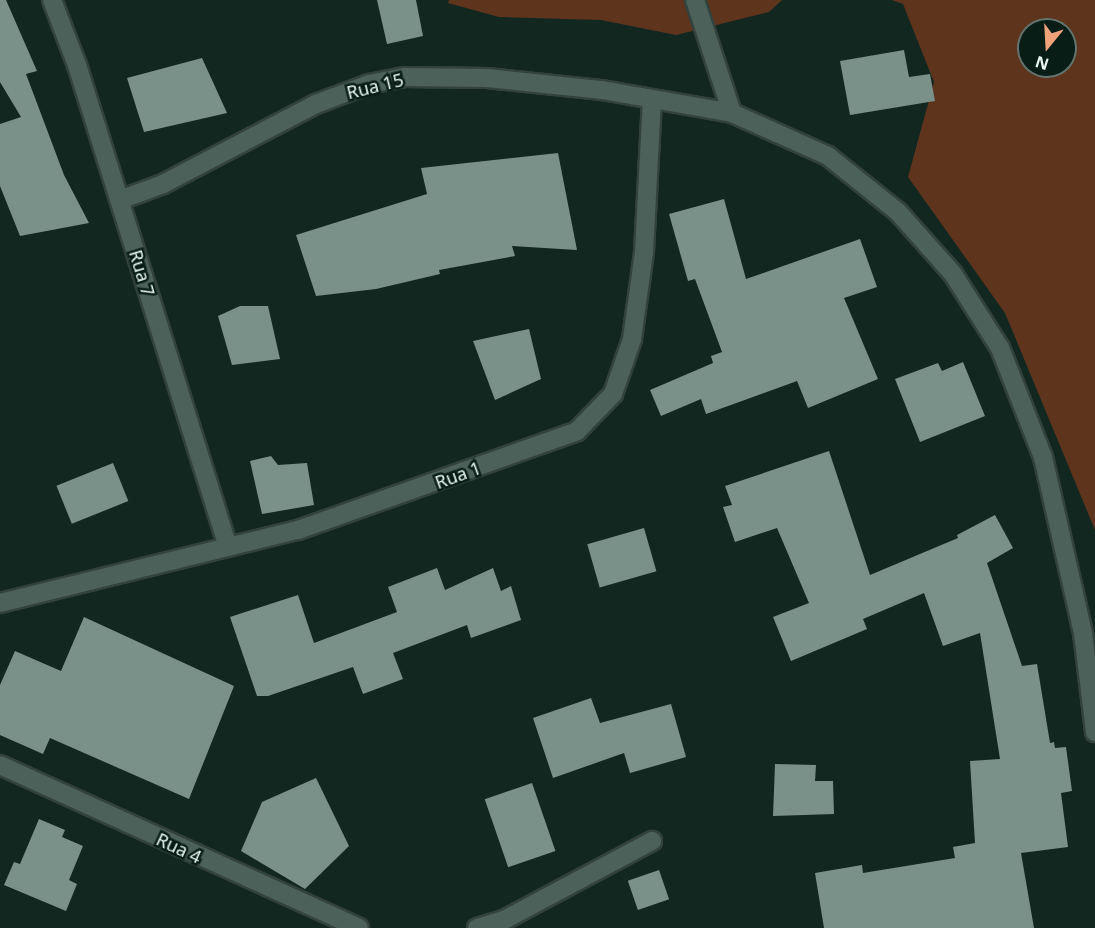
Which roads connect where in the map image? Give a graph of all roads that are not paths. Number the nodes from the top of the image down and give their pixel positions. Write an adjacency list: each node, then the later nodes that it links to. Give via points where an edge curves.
1 (52, 0): 5 (street, Rua 7)
2 (695, 0): 4 (street)
3 (652, 100): 4 (street, Rua 15); 5 (street, Rua 15, via 602,90 488,78 405,77 369,84 316,104 163,184); 6 (street, Rua 1, via 644,252 632,339 613,394 577,431 298,530)
4 (732, 112): 8 (street, Rua 15, via 828,156 898,212 953,274 1000,348 1046,468 1083,633)
5 (120, 200): 6 (street, Rua 7)
6 (228, 547): 7 (street, Rua 1)
7 (0, 603)
8 (1095, 732)
9 (0, 765): 12 (street, Rua 4)
10 (652, 841): 11 (street)
11 (506, 924): 13 (street)
12 (359, 928)
13 (477, 928)

